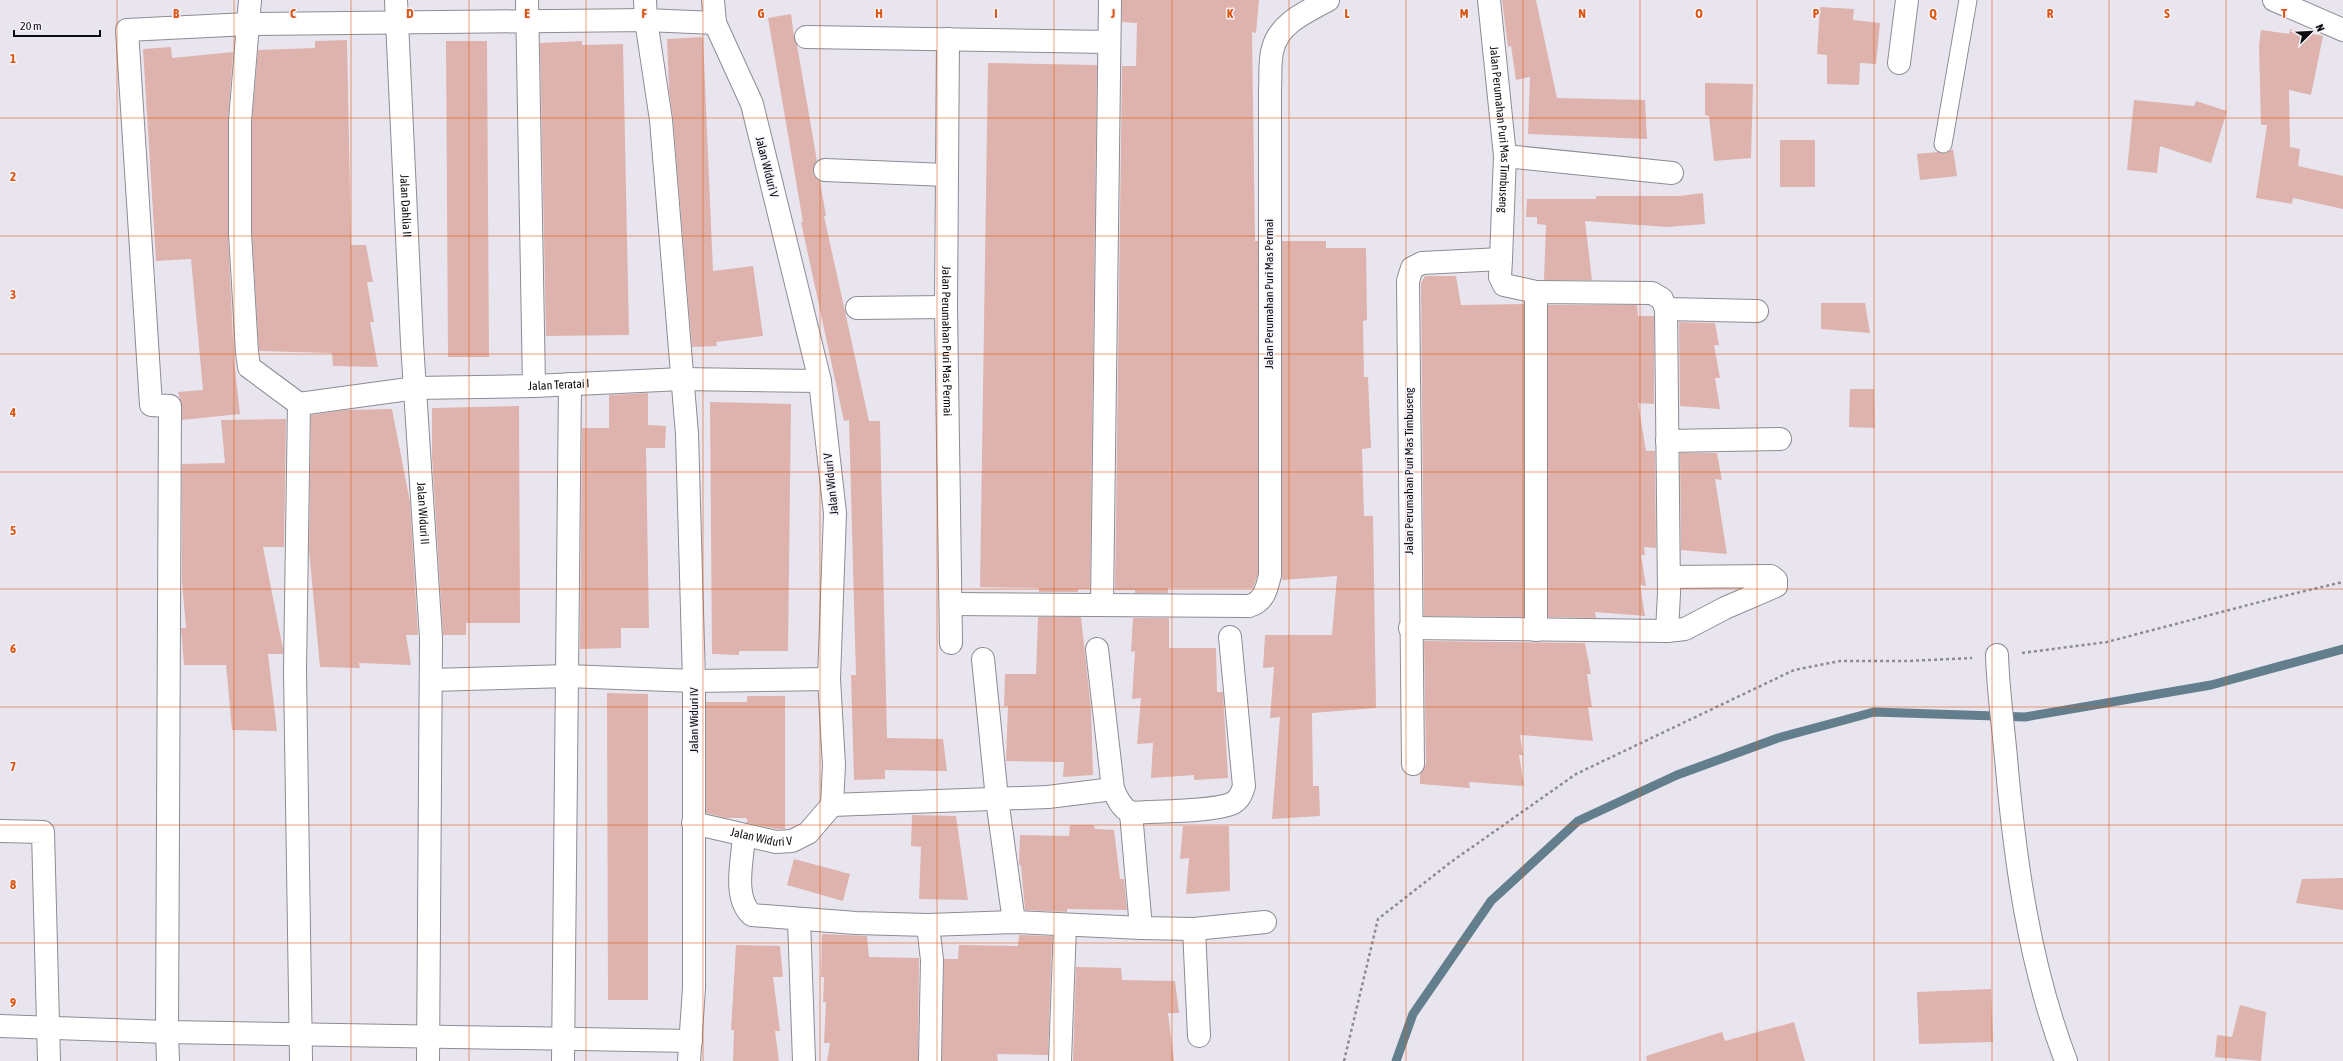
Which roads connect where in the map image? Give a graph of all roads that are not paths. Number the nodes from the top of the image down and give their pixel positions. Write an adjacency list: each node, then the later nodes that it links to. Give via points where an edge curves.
1 (250, 0): 14 (street)
2 (396, 0): 13 (street, Jalan Dahlia II)
3 (527, 0): 12 (street)
4 (713, 0): 15 (street)
5 (1110, 0): 19 (street)
6 (1328, 0): 42 (street, Jalan Perumahan Puri Mas Permai, via 1289,23 1273,48 1269,104 1270,575 1266,592 1259,601 1249,606)
7 (1489, 0): 22 (street, Jalan Perumahan Puri Mas Timbuseng)
8 (1907, 0): 20 (street)
9 (1968, 0): 21 (lane)
10 (2274, 0): 16 (street)
11 (646, 10): 12 (street); 15 (street); 32 (street, Jalan Widuri IV, via 661,120)
12 (528, 22): 13 (street); 35 (street)
13 (397, 23): 14 (street); 36 (street, Jalan Dahlia II)
14 (248, 24): 37 (street, via 240,121 240,232 249,367); 72 (street, via 127,30 151,405 170,406)
15 (715, 24): 33 (street, Jalan Widuri V, via 752,104)
16 (2343, 30)
17 (806, 37): 18 (street)
18 (948, 39): 19 (street); 25 (street, Jalan Perumahan Puri Mas Permai)
19 (1109, 42): 42 (street)
20 (1899, 63)
21 (1943, 144)
22 (1505, 156): 24 (street); 26 (street, Jalan Perumahan Puri Mas Timbuseng)
23 (825, 170): 25 (street)
24 (1672, 173)
25 (946, 175): 28 (street, Jalan Perumahan Puri Mas Permai)
26 (1501, 260): 27 (street, Jalan Perumahan Puri Mas Timbuseng, via 1500,277 1504,285); 43 (street, Jalan Perumahan Puri Mas Timbuseng, via 1422,263 1412,268 1408,281)
27 (1536, 292): 30 (street, Jalan Perumahan Puri Mas Timbuseng, via 1652,293 1662,299); 44 (street)
28 (946, 307): 29 (street); 41 (street, Jalan Perumahan Puri Mas Permai)
29 (857, 308)
30 (1666, 309): 31 (street); 39 (street)
31 (1757, 311)
32 (682, 379): 33 (street, Jalan Teratai I); 34 (street, Jalan Teratai I); 54 (street, Jalan Widuri IV, via 687,434)
33 (820, 381): 52 (street, Jalan Widuri V, via 835,512)
34 (570, 384): 35 (street, Jalan Teratai I); 51 (street)
35 (534, 386): 36 (street, Jalan Teratai I)
36 (416, 388): 37 (street, Jalan Teratai I); 53 (street, Jalan Widuri II, via 431,638)
37 (299, 404): 73 (street, via 296,671)
38 (1780, 439): 39 (street)
39 (1667, 441): 40 (street)
40 (1669, 577): 45 (street); 45 (street, via 1771,576 1776,580 1776,586 1685,629)
41 (951, 604): 42 (street); 47 (street, Jalan Perumahan Puri Mas Permai)
42 (1102, 604)
43 (1410, 628): 44 (street); 55 (street, Jalan Perumahan Puri Mas Timbuseng)
44 (1536, 630): 45 (street)
45 (1667, 631)
46 (1230, 637): 59 (street, via 1244,786 1241,796 1224,806)
47 (951, 644)
48 (1097, 649): 56 (street)
49 (983, 659): 57 (street)
50 (1997, 661): 86 (street, via 2012,828 2033,951 2051,1022)
51 (567, 676): 53 (street); 54 (street); 76 (street)
52 (829, 679): 54 (street); 58 (street, Jalan Widuri V, via 834,765)
53 (431, 680): 74 (street, Jalan Widuri II)
54 (694, 681): 60 (street, Jalan Widuri IV)
55 (1413, 764)
56 (1113, 789): 57 (street, via 1048,797); 59 (street, via 1121,806)
57 (997, 799): 58 (street); 64 (street)
58 (832, 805): 62 (street, Jalan Widuri V, via 808,833 792,841 776,842)
59 (1131, 813): 68 (street)
60 (693, 823): 62 (street, Jalan Widuri V); 77 (street, Jalan Widuri IV, via 694,988)
61 (0, 831): 71 (street, via 43,832)
62 (744, 835): 63 (street, via 741,894 745,909 752,915)
63 (799, 920): 66 (street); 83 (street)
64 (1014, 922): 66 (street); 67 (street)
65 (1265, 922): 69 (street)
66 (928, 925): 84 (street, via 932,960)
67 (1065, 925): 68 (street); 85 (street)
68 (1141, 928): 69 (street)
69 (1194, 929): 75 (street)
70 (0, 1026): 71 (street)
71 (48, 1027): 72 (street); 78 (street)
72 (167, 1032): 73 (street); 79 (street)
73 (301, 1034): 74 (street); 80 (street)
74 (427, 1036): 76 (street); 81 (street, Jalan Widuri II)
75 (1199, 1036)
76 (563, 1038): 77 (street); 82 (street)
77 (690, 1051)
78 (49, 1061)
79 (168, 1061)
80 (301, 1061)
81 (428, 1061)
82 (563, 1061)
83 (804, 1061)
84 (930, 1061)
85 (1060, 1061)
86 (2066, 1061)

